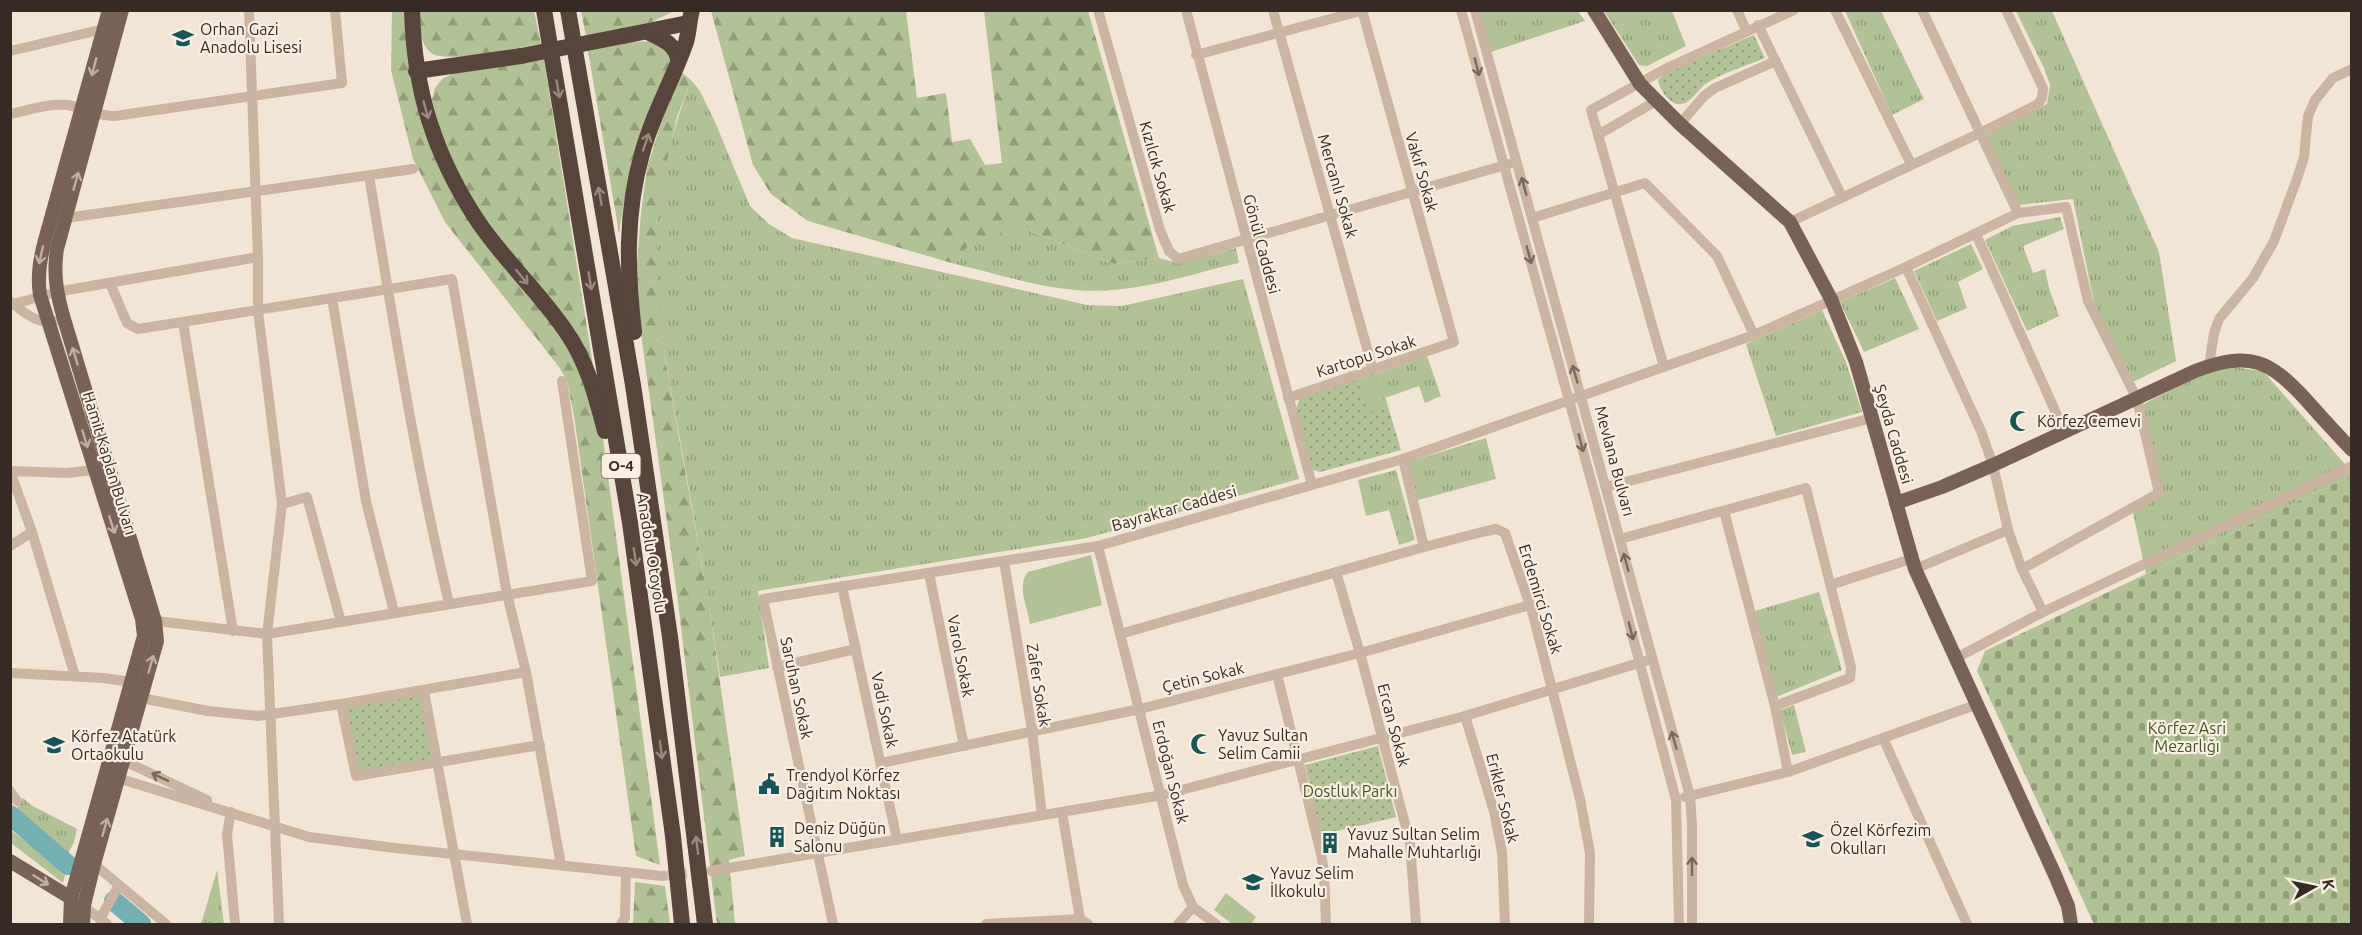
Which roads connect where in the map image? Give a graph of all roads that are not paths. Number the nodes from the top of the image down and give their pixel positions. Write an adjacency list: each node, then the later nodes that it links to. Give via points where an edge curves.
1 (109, 10): 22 (main road, Hamit Kaplan Bulvarı)
2 (123, 10): 35 (main road, Hamit Kaplan Bulvarı)
3 (249, 10): 33 (street)
4 (335, 10): 33 (street, via 342,83)
5 (412, 10): 31 (highway)
6 (544, 10): 92 (highway, Anadolu Otoyolu / O-4, one-way to 92)
7 (568, 10): 117 (highway, Anadolu Otoyolu / O-4, one-way to 7, via 633,385)
8 (1098, 10): 55 (street, Kızılcık Sokak, via 1169,251 1184,259)
9 (1186, 10): 27 (street, Gönül Caddesi)
10 (1273, 10): 25 (street, Mercanlı Sokak)
11 (1461, 10): 42 (street, Mevlana Bulvarı, one-way to 42)
12 (1475, 10): 40 (street, Mevlana Bulvarı)
13 (1594, 10): 32 (main road, Şeyda Caddesi)
14 (1737, 10): 23 (street)
15 (1794, 10): 21 (street)
16 (1835, 10): 41 (street)
17 (1922, 10): 38 (street)
18 (2007, 10): 38 (street, via 2044,92 2038,104)
19 (1363, 11): 25 (street); 46 (street, Vakıf Sokak)
20 (690, 17): 24 (highway); 28 (highway)
21 (1758, 25): 23 (street); 29 (street)
22 (104, 28): 26 (street); 35 (main road, Hamit Kaplan Bulvarı, one-way to 35)
23 (1746, 30): 32 (street)
24 (648, 32): 28 (highway, via 671,45); 31 (highway, bridge)
25 (1279, 32): 27 (street); 50 (street, Mercanlı Sokak)
26 (10, 51)
27 (1196, 55): 55 (street, Gönül Caddesi)
28 (678, 60): 117 (highway, one-way to 28, via 628,260 630,216 642,153)
29 (1776, 61): 37 (street, via 1715,88); 48 (street)
30 (2352, 69): 71 (street, via 2333,78 2315,100 2308,116 2304,157 2274,242 2253,278 2219,319)
31 (416, 71): 92 (highway, one-way to 92, via 435,139 460,193 500,251 565,330 585,367)
32 (1640, 84): 34 (main road, Şeyda Caddesi); 39 (street, via 1591,110)
33 (253, 95): 35 (street, via 115,116); 45 (street)
34 (1656, 101): 37 (main road, Şeyda Caddesi); 39 (street)
35 (89, 111): 36 (street, via 58,105); 51 (main road, Hamit Kaplan Bulvarı, one-way to 35); 61 (main road, Hamit Kaplan Bulvarı, one-way to 61, via 41,253)
36 (10, 114)
37 (1680, 124): 53 (main road, Şeyda Caddesi)
38 (1980, 133): 41 (street); 49 (street)
39 (1598, 135): 47 (street)
40 (1518, 162): 42 (street, Kızılcık Sokak); 52 (street, Mevlana Bulvarı, one-way to 40)
41 (1911, 164): 48 (street)
42 (1504, 166): 46 (street, Kızılcık Sokak); 78 (street, Mevlana Bulvarı, one-way to 78)
43 (413, 169): 44 (street)
44 (369, 176): 45 (street); 59 (street)
45 (255, 190): 51 (street); 56 (street)
46 (1412, 192): 50 (street, Kızılcık Sokak); 70 (street, Vakıf Sokak)
47 (1615, 192): 52 (street); 69 (street, via 1645,183 1711,248); 72 (street)
48 (1842, 197): 53 (street)
49 (2018, 213): 54 (street, Bayraktar Caddesi); 77 (street, Bayraktar Caddesi, via 2066,207 2088,301)
50 (1330, 215): 55 (street, Kızılcık Sokak); 73 (street, Mercanlı Sokak)
51 (66, 218): 60 (main road, Hamit Kaplan Bulvarı, via 55,262)
52 (1532, 218): 75 (street, Mevlana Bulvarı, one-way to 52)
53 (1790, 222): 63 (main road, Şeyda Caddesi)
54 (1976, 234): 57 (street, Bayraktar Caddesi); 80 (street)
55 (1246, 240): 76 (street, Gönül Caddesi)
56 (258, 257): 58 (street); 65 (street)
57 (1906, 267): 63 (street, Bayraktar Caddesi); 83 (street)
58 (110, 283): 60 (street); 67 (street, via 131,327)
59 (388, 289): 62 (street); 106 (street, via 452,279); 108 (street, via 420,474)
60 (56, 292): 61 (street); 66 (main road, Hamit Kaplan Bulvarı)
61 (40, 295): 64 (street); 68 (main road, Hamit Kaplan Bulvarı)
62 (332, 298): 65 (street); 110 (street, via 366,501)
63 (1831, 299): 69 (street, Bayraktar Caddesi); 79 (main road, Şeyda Caddesi, via 1856,362)
64 (12, 303): 68 (street, via 31,317)
65 (258, 311): 67 (street); 90 (street)
66 (64, 319): 68 (street); 112 (main road, Hamit Kaplan Bulvarı, one-way to 66)
67 (183, 322): 114 (street)
68 (49, 323): 85 (main road, Hamit Kaplan Bulvarı, one-way to 85)
69 (1754, 335): 72 (street, Bayraktar Caddesi)
70 (1454, 342): 73 (street, Kartopu Sokak)
71 (2209, 366): 77 (main road); 81 (main road, via 2244,361 2273,369 2286,378)
72 (1664, 367): 75 (street, Bayraktar Caddesi)
73 (1373, 370): 76 (street, Kartopu Sokak)
74 (562, 381): 106 (street, via 592,581)
75 (1582, 397): 78 (street, Bayraktar Caddesi); 88 (street, Mevlana Bulvarı)
76 (1287, 398): 87 (street, Gönül Caddesi)
77 (2137, 399): 80 (main road); 101 (street, via 2159,493)
78 (1569, 401): 82 (street, Bayraktar Caddesi); 122 (street, Mevlana Bulvarı, one-way to 122)
79 (1872, 418): 88 (street); 89 (main road, Şeyda Caddesi)
80 (2065, 433): 83 (main road)
81 (2352, 450)
82 (1403, 459): 87 (street, Bayraktar Caddesi); 98 (street)
83 (1993, 465): 89 (main road); 93 (street)
84 (2352, 466): 111 (street)
85 (94, 470): 86 (street); 112 (main road, Hamit Kaplan Bulvarı, one-way to 112)
86 (10, 471): 94 (street)
87 (1312, 485): 97 (street, Bayraktar Caddesi)
88 (1606, 487): 95 (street, Mevlana Bulvarı)
89 (1896, 503): 100 (main road, Şeyda Caddesi)
90 (282, 504): 113 (street, via 307,497); 115 (street)
91 (1724, 511): 95 (street); 104 (street, via 1806,488); 134 (street)
92 (630, 523): 180 (highway, Anadolu Otoyolu / O-4, one-way to 180)
93 (2008, 530): 100 (street); 101 (street)
94 (32, 532): 96 (street); 127 (street)
95 (1620, 539): 121 (street, Mevlana Bulvarı, one-way to 95)
96 (10, 546)
97 (1098, 546): 99 (street, Bayraktar Caddesi); 116 (street, Erdoğan Sokak)
98 (1424, 546): 102 (street, Erdemirci Sokak); 109 (street, Erdemirci Sokak, via 1489,530 1505,533)
99 (1004, 561): 103 (street, Bayraktar Caddesi); 138 (street, Zafer Sokak)
100 (1913, 564): 104 (street); 120 (main road, Şeyda Caddesi)
101 (2022, 569): 111 (street)
102 (1336, 572): 116 (street, Erdemirci Sokak); 119 (street, Ercan Sokak)
103 (929, 573): 105 (street, Bayraktar Caddesi); 142 (street, Varol Sokak)
104 (1830, 585): 134 (street, via 1851,667 1850,678)
105 (842, 586): 107 (street, Bayraktar Caddesi); 118 (street, Vadi Sokak)
106 (507, 594): 108 (street); 124 (street)
107 (763, 599): 123 (street, Saruhan Sokak)
108 (449, 603): 110 (street)
109 (1530, 605): 119 (street, Çetin Sokak); 129 (street, Erdemirci Sokak)
110 (394, 612): 113 (street)
111 (2043, 612): 120 (street)
112 (148, 620): 114 (street); 128 (main road, Hamit Kaplan Bulvarı); 131 (main road, Hamit Kaplan Bulvarı, one-way to 112, via 157,641)
113 (341, 622): 115 (street)
114 (233, 631): 115 (street)
115 (267, 634): 136 (street)
116 (1120, 634): 135 (street, Erdoğan Sokak)
117 (670, 637): 181 (highway, Anadolu Otoyolu / O-4, one-way to 117)
118 (856, 649): 123 (street); 146 (street, Vadi Sokak)
119 (1360, 653): 126 (street, Çetin Sokak); 139 (street, Ercan Sokak)
120 (1956, 658): 133 (main road, Şeyda Caddesi)
121 (1652, 659): 122 (street); 151 (street, Mevlana Bulvarı, one-way to 121)
122 (1640, 663): 129 (street); 152 (street, Mevlana Bulvarı)
123 (777, 667): 159 (street, Saruhan Sokak)
124 (526, 672): 130 (street); 141 (street)
125 (10, 673): 127 (street)
126 (1277, 674): 135 (street, Çetin Sokak); 144 (street)
127 (75, 676): 128 (street)
128 (131, 682): 143 (main road, Hamit Kaplan Bulvarı)
129 (1552, 689): 137 (street); 189 (street, Erdemirci Sokak, via 1590,853)
130 (424, 691): 132 (street); 145 (street)
131 (141, 698): 136 (street, via 229,714); 143 (main road, Hamit Kaplan Bulvarı)
132 (341, 704): 136 (street); 145 (street, via 356,776)
133 (1978, 704): 140 (street); 193 (main road, Şeyda Caddesi, via 2068,906)
134 (1775, 706): 147 (street)
135 (1140, 709): 138 (street, Çetin Sokak); 150 (street, Erdoğan Sokak)
136 (270, 715): 157 (street)
137 (1465, 716): 139 (street); 188 (street, Erikler Sokak, via 1494,811 1502,852)
138 (1032, 731): 142 (street, Çetin Sokak); 156 (street, Zafer Sokak)
139 (1382, 738): 144 (street); 187 (street, Ercan Sokak, via 1410,843)
140 (1883, 738): 147 (street); 192 (street)
141 (540, 745): 145 (street); 163 (street)
142 (964, 746): 146 (street, Çetin Sokak)
143 (117, 758): 148 (main road, Hamit Kaplan Bulvarı); 154 (street, one-way to 143)
144 (1299, 759): 150 (street); 186 (street, via 1324,871)
145 (438, 762): 160 (street)
146 (881, 763): 158 (street, Vadi Sokak)
147 (1788, 772): 151 (street)
148 (112, 776): 154 (street); 162 (main road, Hamit Kaplan Bulvarı, one-way to 148); 168 (main road, Hamit Kaplan Bulvarı)
149 (10, 791): 153 (street)
150 (1162, 795): 155 (street); 170 (street, Erdoğan Sokak)
151 (1690, 796): 152 (street); 191 (street, Mevlana Bulvarı, one-way to 151)
152 (1676, 800): 190 (street, Mevlana Bulvarı)
153 (17, 801)
154 (231, 812): 157 (street); 176 (street, via 227,834)
155 (1062, 812): 156 (street); 172 (street)
156 (1042, 815): 158 (street)
157 (274, 827): 160 (street, via 318,838); 177 (street)
158 (897, 840): 159 (street)
159 (816, 854): 164 (street); 182 (street, Saruhan Sokak)
160 (455, 855): 163 (street); 178 (street)
161 (10, 861): 168 (main road, one-way to 168)
162 (94, 864): 167 (street); 169 (main road, Hamit Kaplan Bulvarı)
163 (561, 865): 165 (street)
164 (711, 871)
165 (626, 872): 166 (street); 179 (street, via 626,918)
166 (662, 876)
167 (119, 885): 171 (street); 175 (street)
168 (71, 898): 169 (street); 173 (main road, Hamit Kaplan Bulvarı)
169 (84, 905): 171 (street); 174 (main road, Hamit Kaplan Bulvarı)
170 (1193, 907): 184 (street); 185 (street)
171 (104, 922)
172 (1084, 922): 183 (street)
173 (70, 924)
174 (83, 924)
175 (166, 924)
176 (235, 924)
177 (279, 924)
178 (467, 924)
179 (621, 924)
180 (682, 924)
181 (705, 924)
182 (832, 924)
183 (987, 924)
184 (1178, 924)
185 (1216, 924)
186 (1326, 924)
187 (1416, 924)
188 (1505, 924)
189 (1589, 924)
190 (1679, 924)
191 (1692, 924)
192 (1967, 924)
193 (2071, 924)

